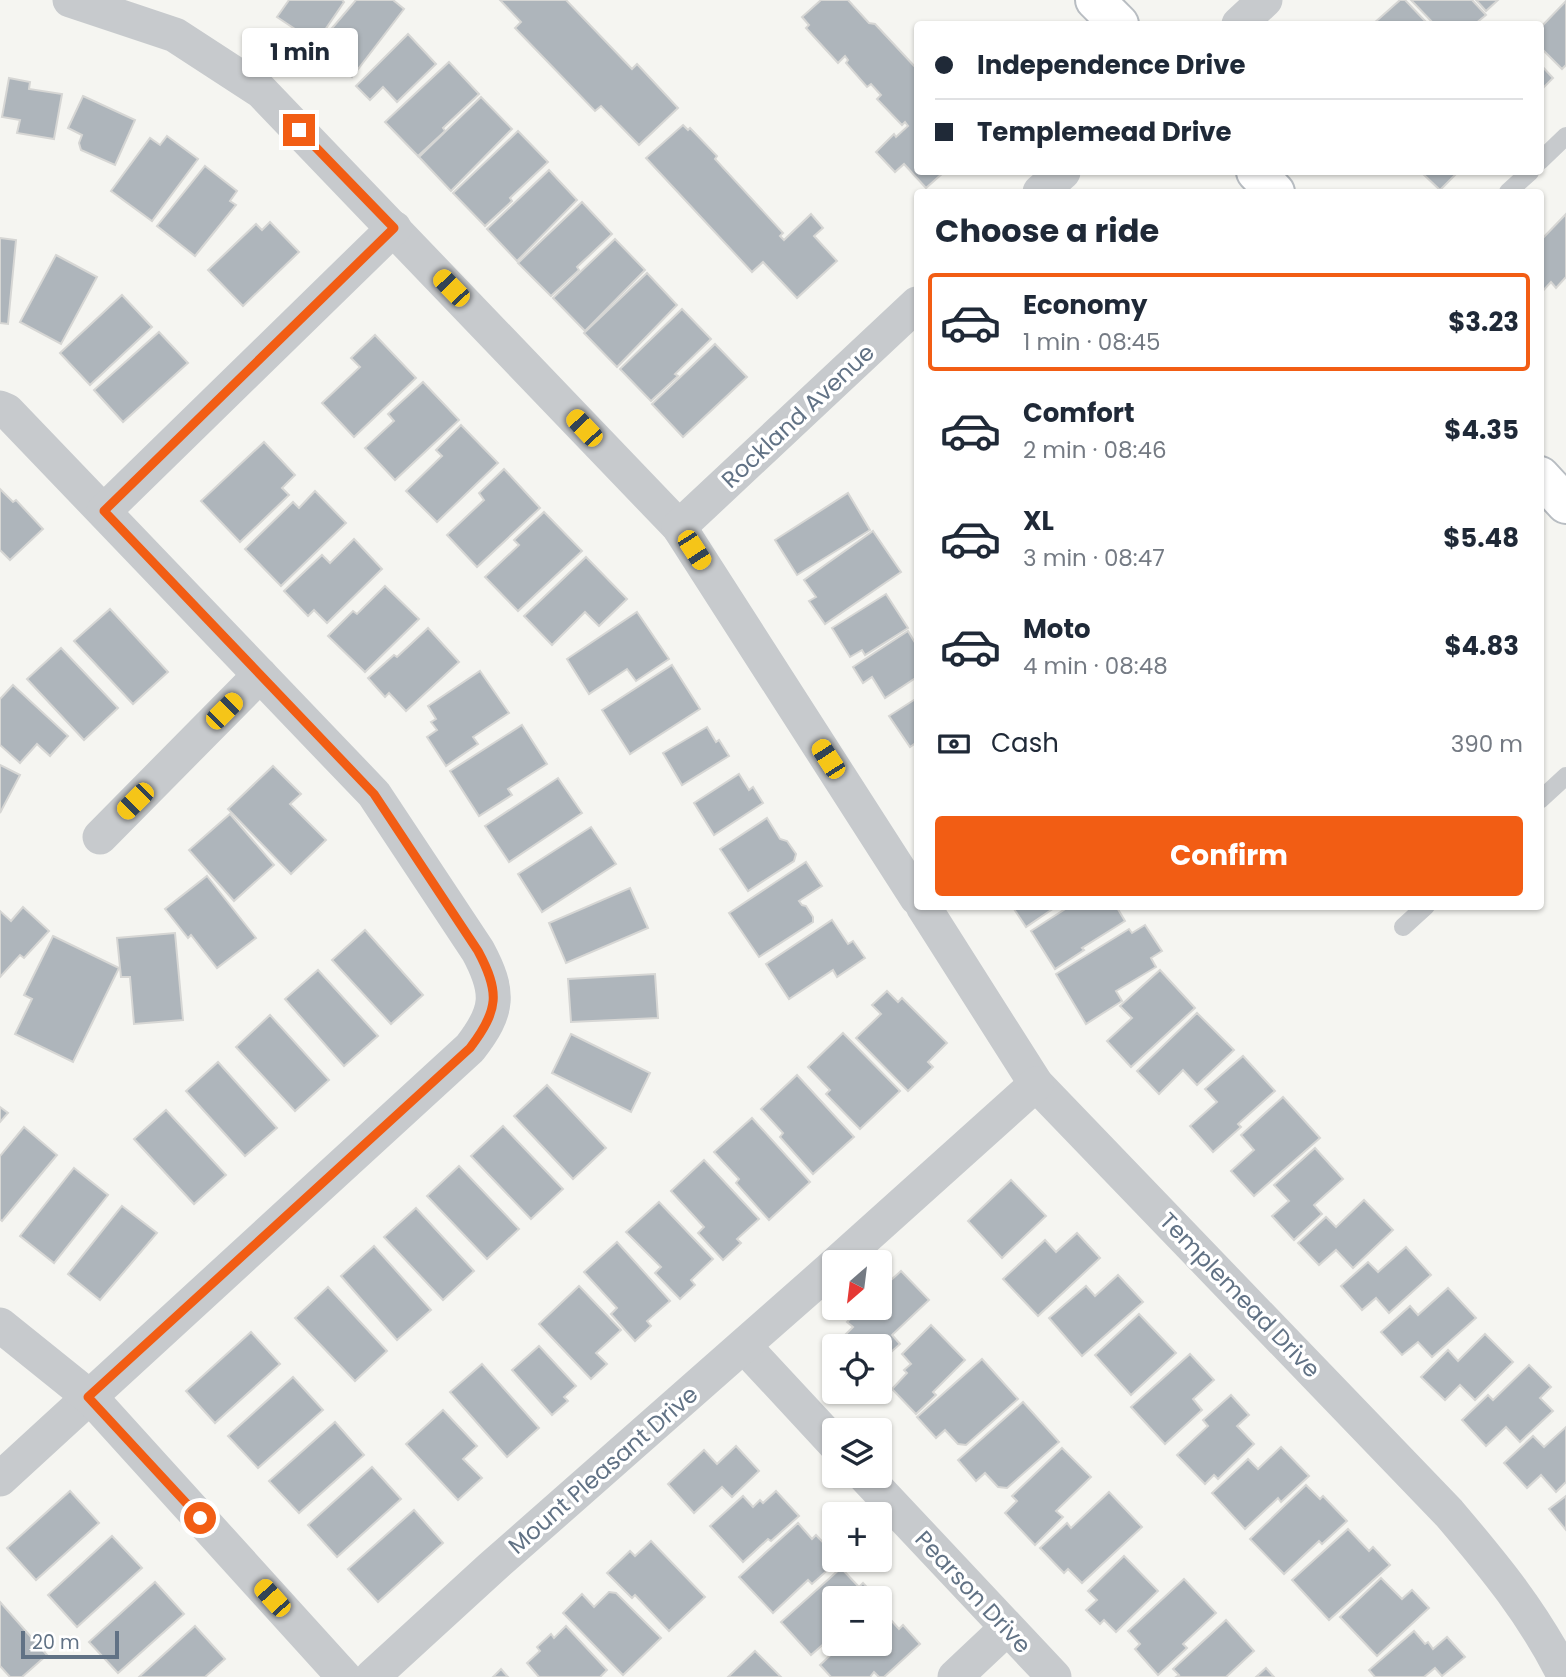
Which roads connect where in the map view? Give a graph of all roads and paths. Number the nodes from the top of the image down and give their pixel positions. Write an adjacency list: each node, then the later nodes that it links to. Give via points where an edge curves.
1 (69, 0): 14 (street, via 175,35 261,91)
2 (1094, 0): 4 (main road)
3 (1265, 0): 5 (street)
4 (1116, 21)
5 (1242, 21)
6 (1566, 136): 7 (lane)
7 (1544, 157)
8 (1060, 175): 11 (street)
9 (1259, 175): 12 (main road)
10 (1527, 175): 13 (lane)
11 (1043, 189)
12 (1272, 189)
13 (1511, 189)
14 (394, 228): 19 (street); 20 (street)
15 (914, 307): 20 (street, Rockland Avenue)
16 (0, 408): 19 (street)
17 (1544, 480): 18 (main road)
18 (1566, 504)
19 (104, 511): 21 (street)
20 (679, 527): 25 (street)
21 (260, 675): 24 (street); 34 (street, via 374,794 478,951 491,975 494,1000 485,1028 470,1048)
22 (1566, 776): 23 (lane)
23 (1544, 796)
24 (100, 837)
25 (914, 893)
26 (926, 910): 29 (street, Templemead Drive)
27 (1422, 910): 28 (lane)
28 (1404, 927)
29 (1036, 1084): 30 (street, Mount Pleasant Drive); 43 (street, Templemead Drive, via 1449,1513 1505,1579)
30 (851, 1250)
31 (822, 1276): 33 (street, Mount Pleasant Drive)
32 (0, 1325): 34 (street)
33 (744, 1346): 35 (street); 40 (street, Mount Pleasant Drive)
34 (88, 1397): 36 (street); 39 (street)
35 (822, 1430)
36 (0, 1479)
37 (876, 1488): 38 (street, Pearson Drive)
38 (1007, 1628): 41 (street); 42 (street, Pearson Drive)
39 (344, 1677)
40 (372, 1677)
41 (955, 1677)
42 (1054, 1677)
43 (1565, 1677)

